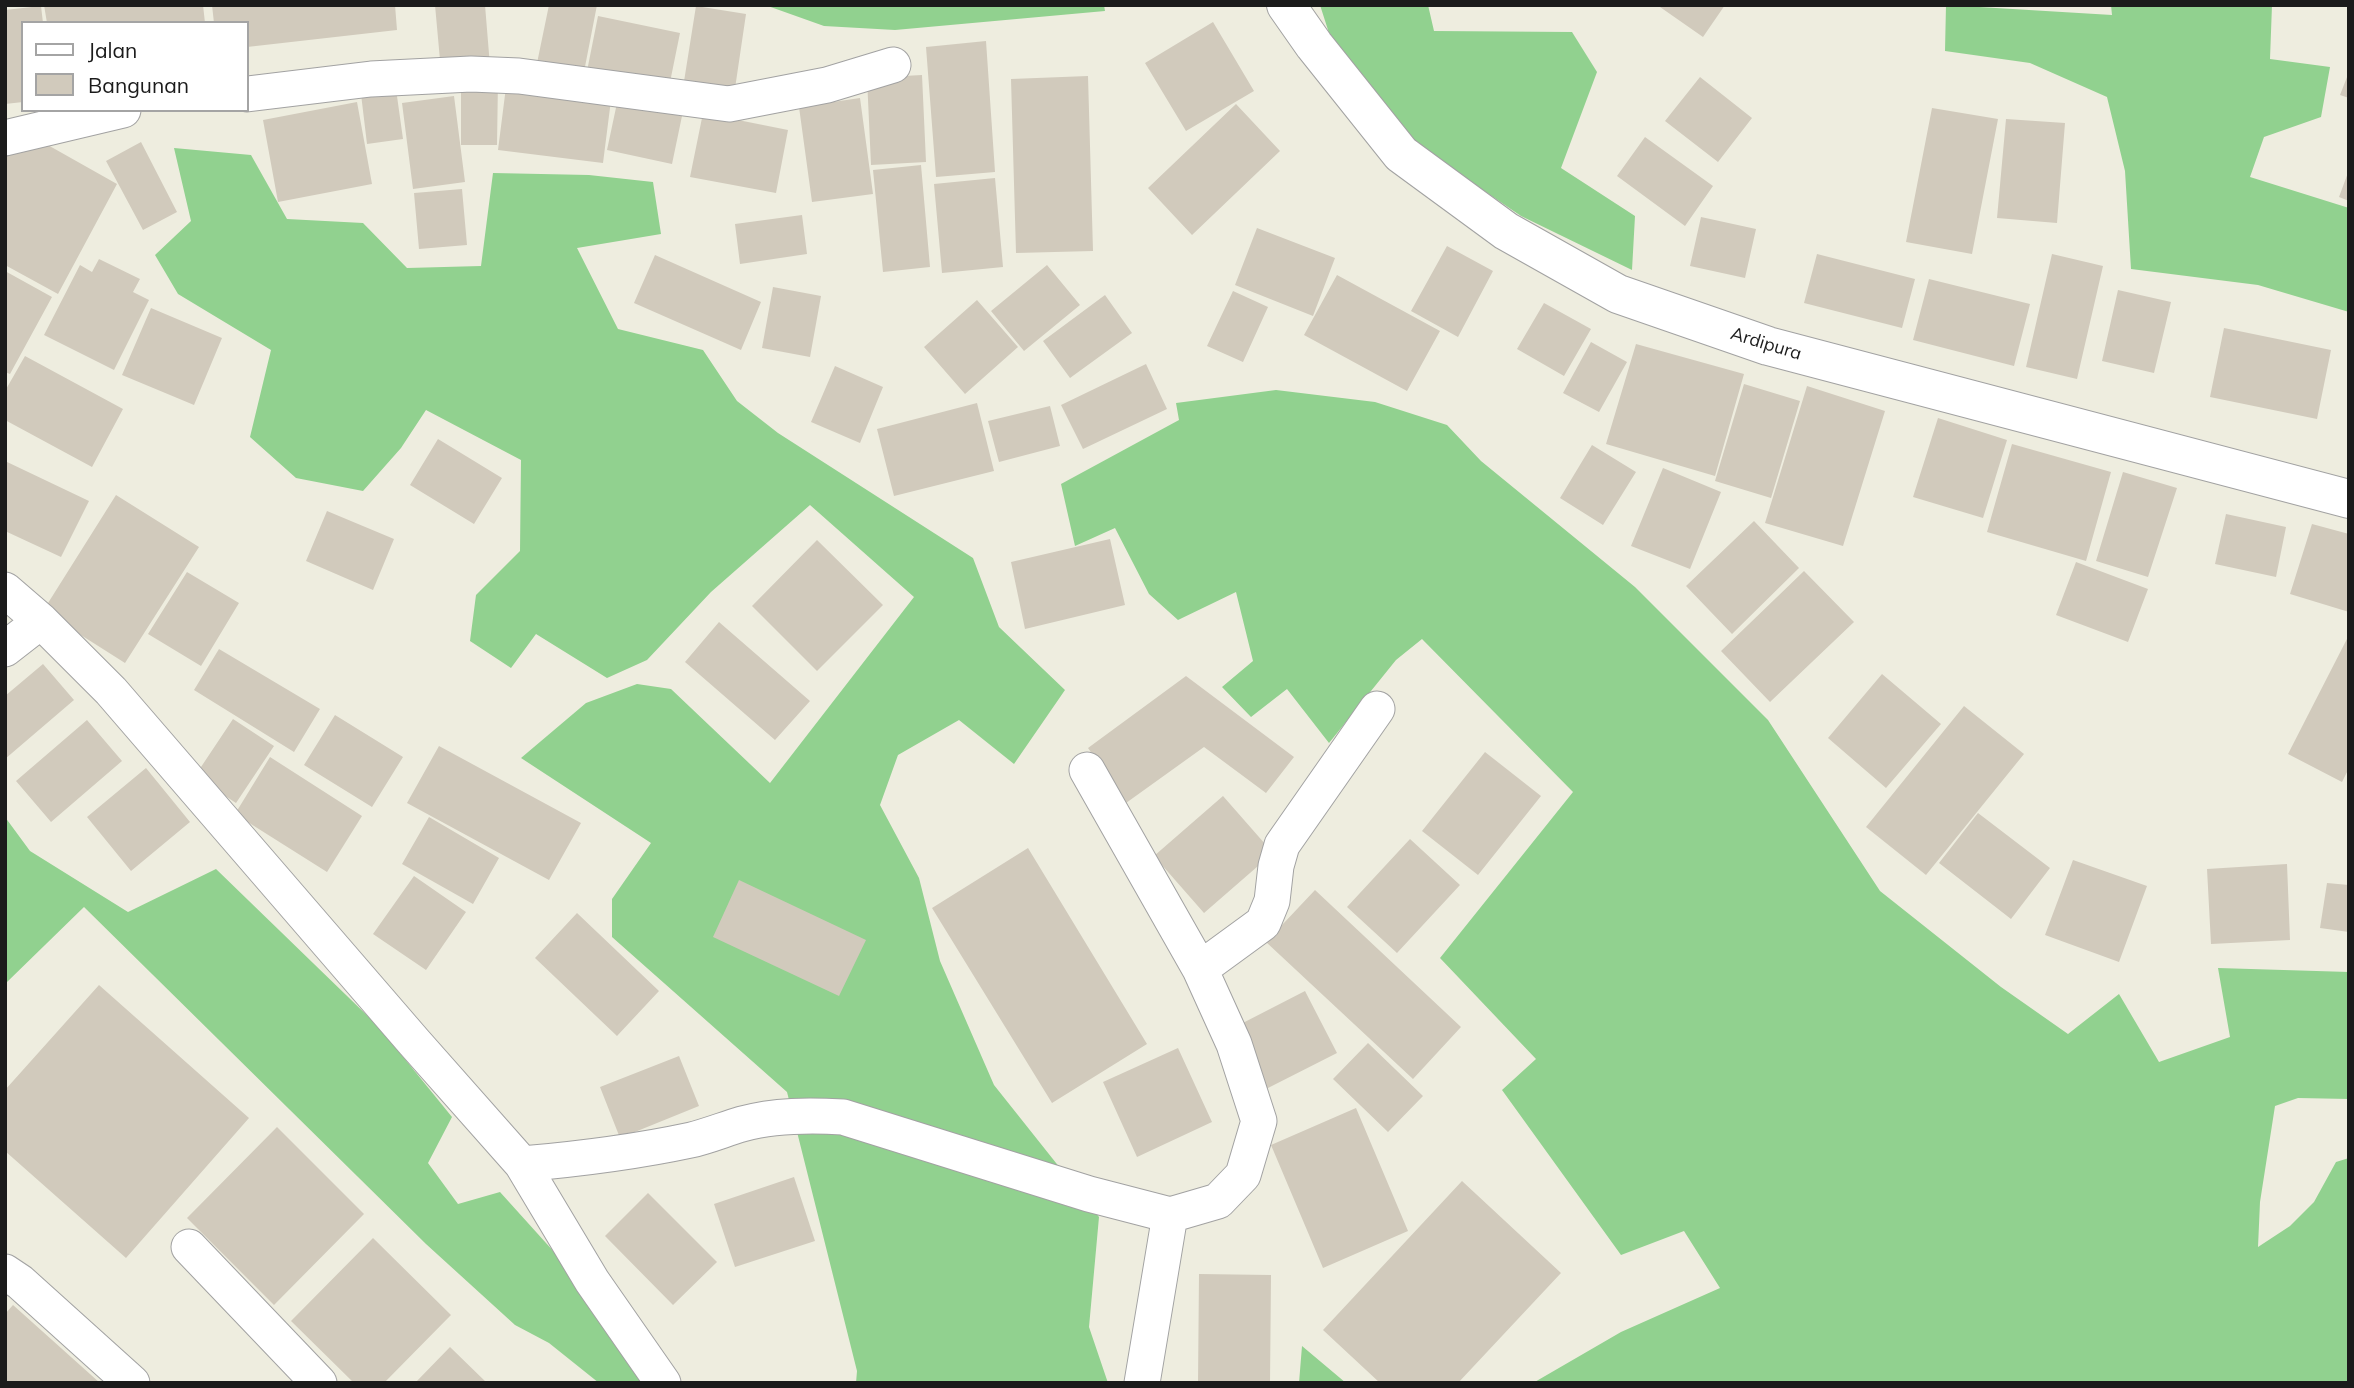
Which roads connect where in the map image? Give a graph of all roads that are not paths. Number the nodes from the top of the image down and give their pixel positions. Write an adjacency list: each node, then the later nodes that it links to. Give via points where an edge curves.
1 (1286, 5): 6 (street, Ardipura, via 1401,154 1506,231 1618,295 1768,346)
2 (892, 65): 3 (street, via 827,85 729,104 519,76 398,77)
3 (248, 93)
4 (115, 112): 5 (street)
5 (5, 138)
6 (2349, 499)
7 (5, 590): 8 (street)
8 (41, 621): 9 (street); 13 (street, via 111,691)
9 (5, 649)
10 (1377, 709): 12 (street, via 1282,845 1272,901 1263,923)
11 (1087, 770): 12 (street)
12 (1200, 969): 14 (street, via 1234,1044 1259,1121 1243,1175 1218,1201)
13 (522, 1164): 14 (street, via 597,1158 777,1118 843,1117); 19 (street, via 593,1281)
14 (1170, 1215): 20 (street)
15 (189, 1247): 18 (street)
16 (5, 1272): 17 (street)
17 (132, 1383)
18 (319, 1383)
19 (663, 1383)
20 (1142, 1383)

